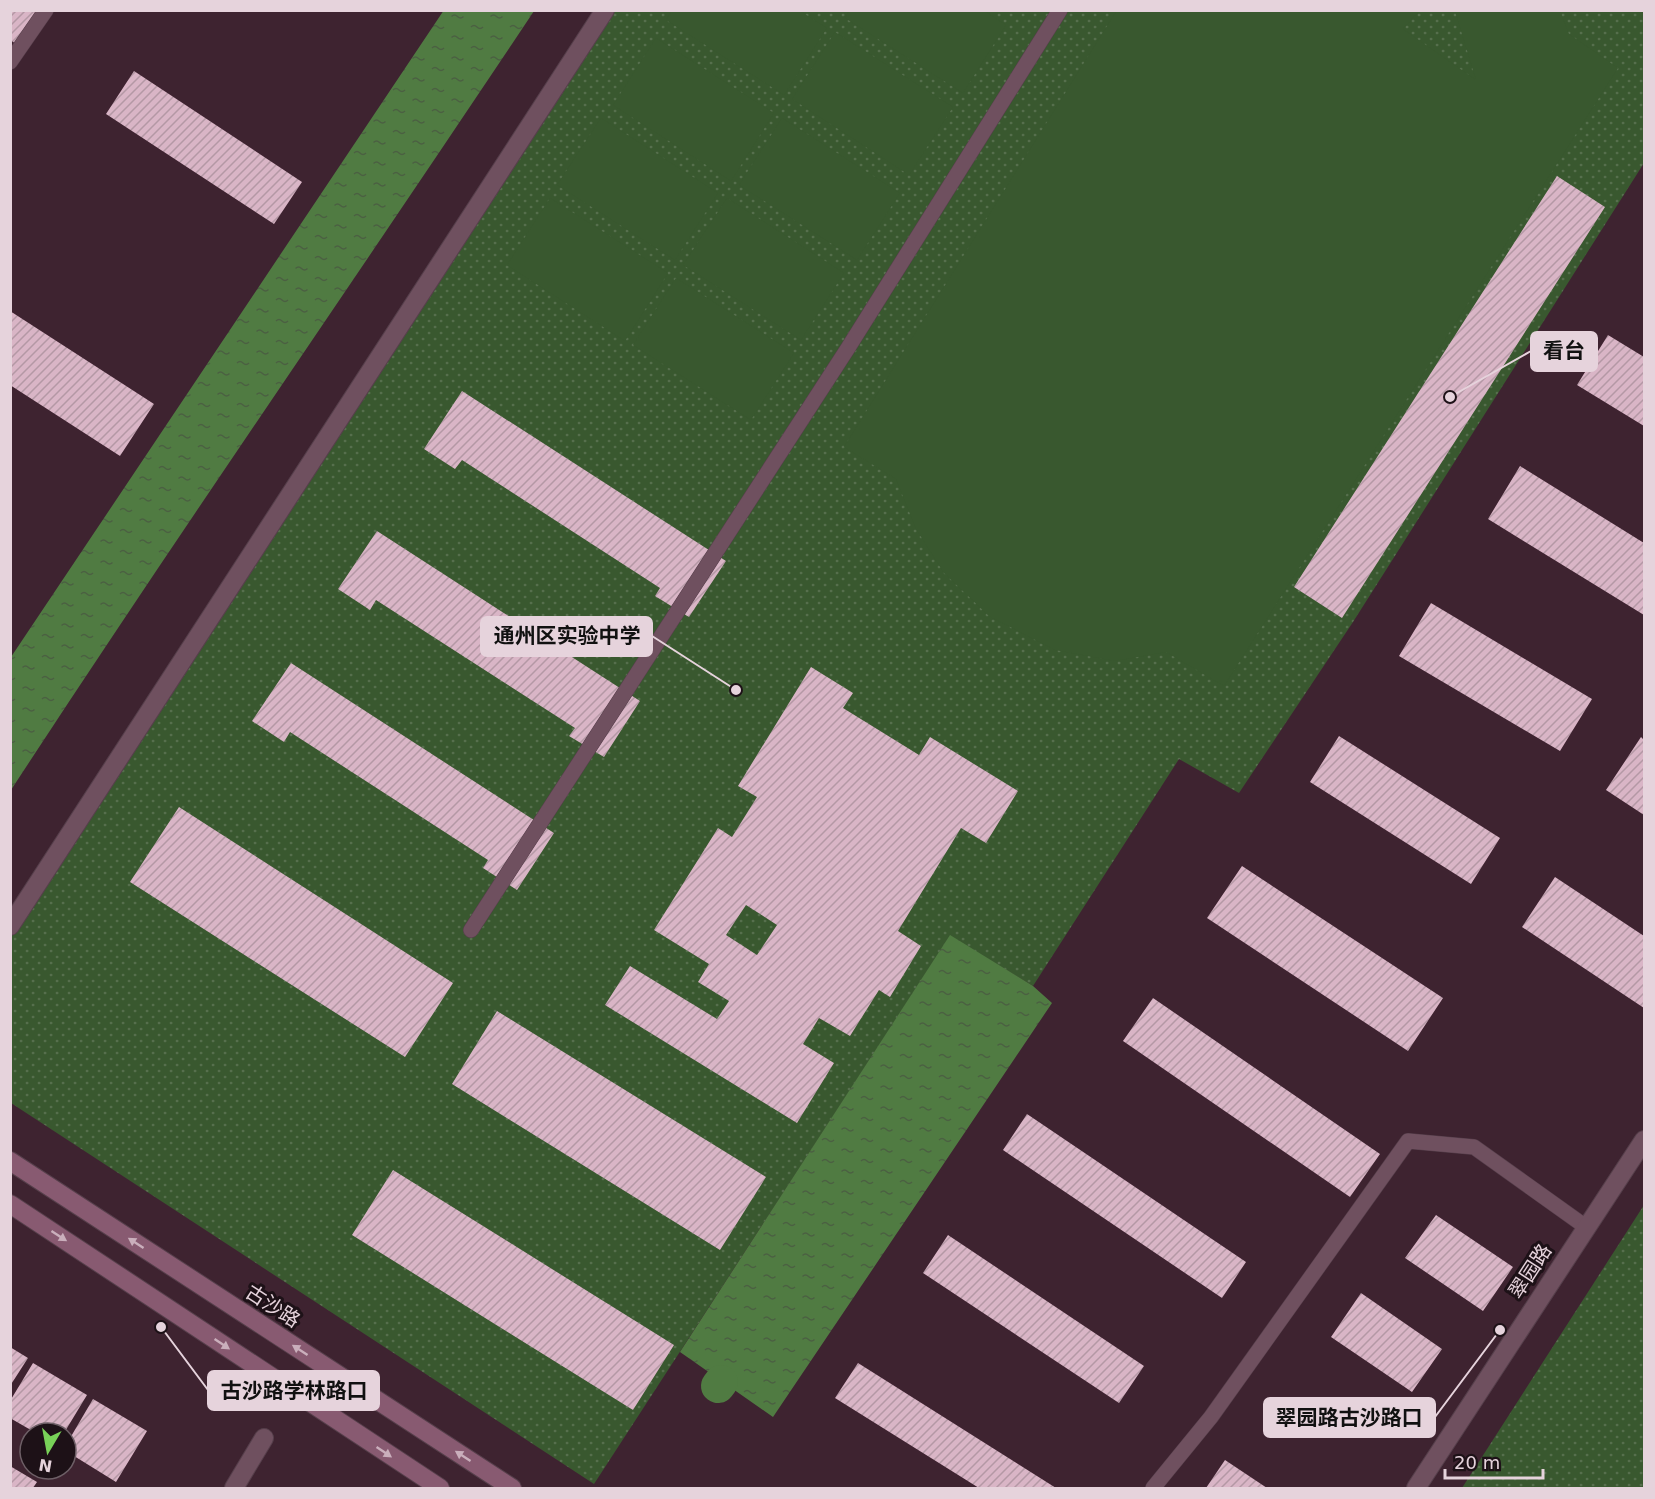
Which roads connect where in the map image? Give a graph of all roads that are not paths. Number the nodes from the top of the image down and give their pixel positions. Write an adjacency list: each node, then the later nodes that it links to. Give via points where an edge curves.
1 (46, 10): 4 (lane)
2 (605, 10): 5 (street)
3 (1060, 10): 6 (lane, via 848,348)
4 (10, 62)
5 (10, 926)
6 (471, 930)
7 (1644, 1140): 10 (street, 翠园路)
8 (10, 1161): 14 (main road, 古沙路, one-way to 8)
9 (10, 1204): 13 (main road, one-way to 13)
10 (1586, 1227): 15 (lane, via 1474,1147 1408,1141 1211,1417); 16 (street, 翠园路)
11 (264, 1438): 12 (street)
12 (234, 1488)
13 (440, 1488)
14 (512, 1488)
15 (1153, 1488)
16 (1416, 1488)

